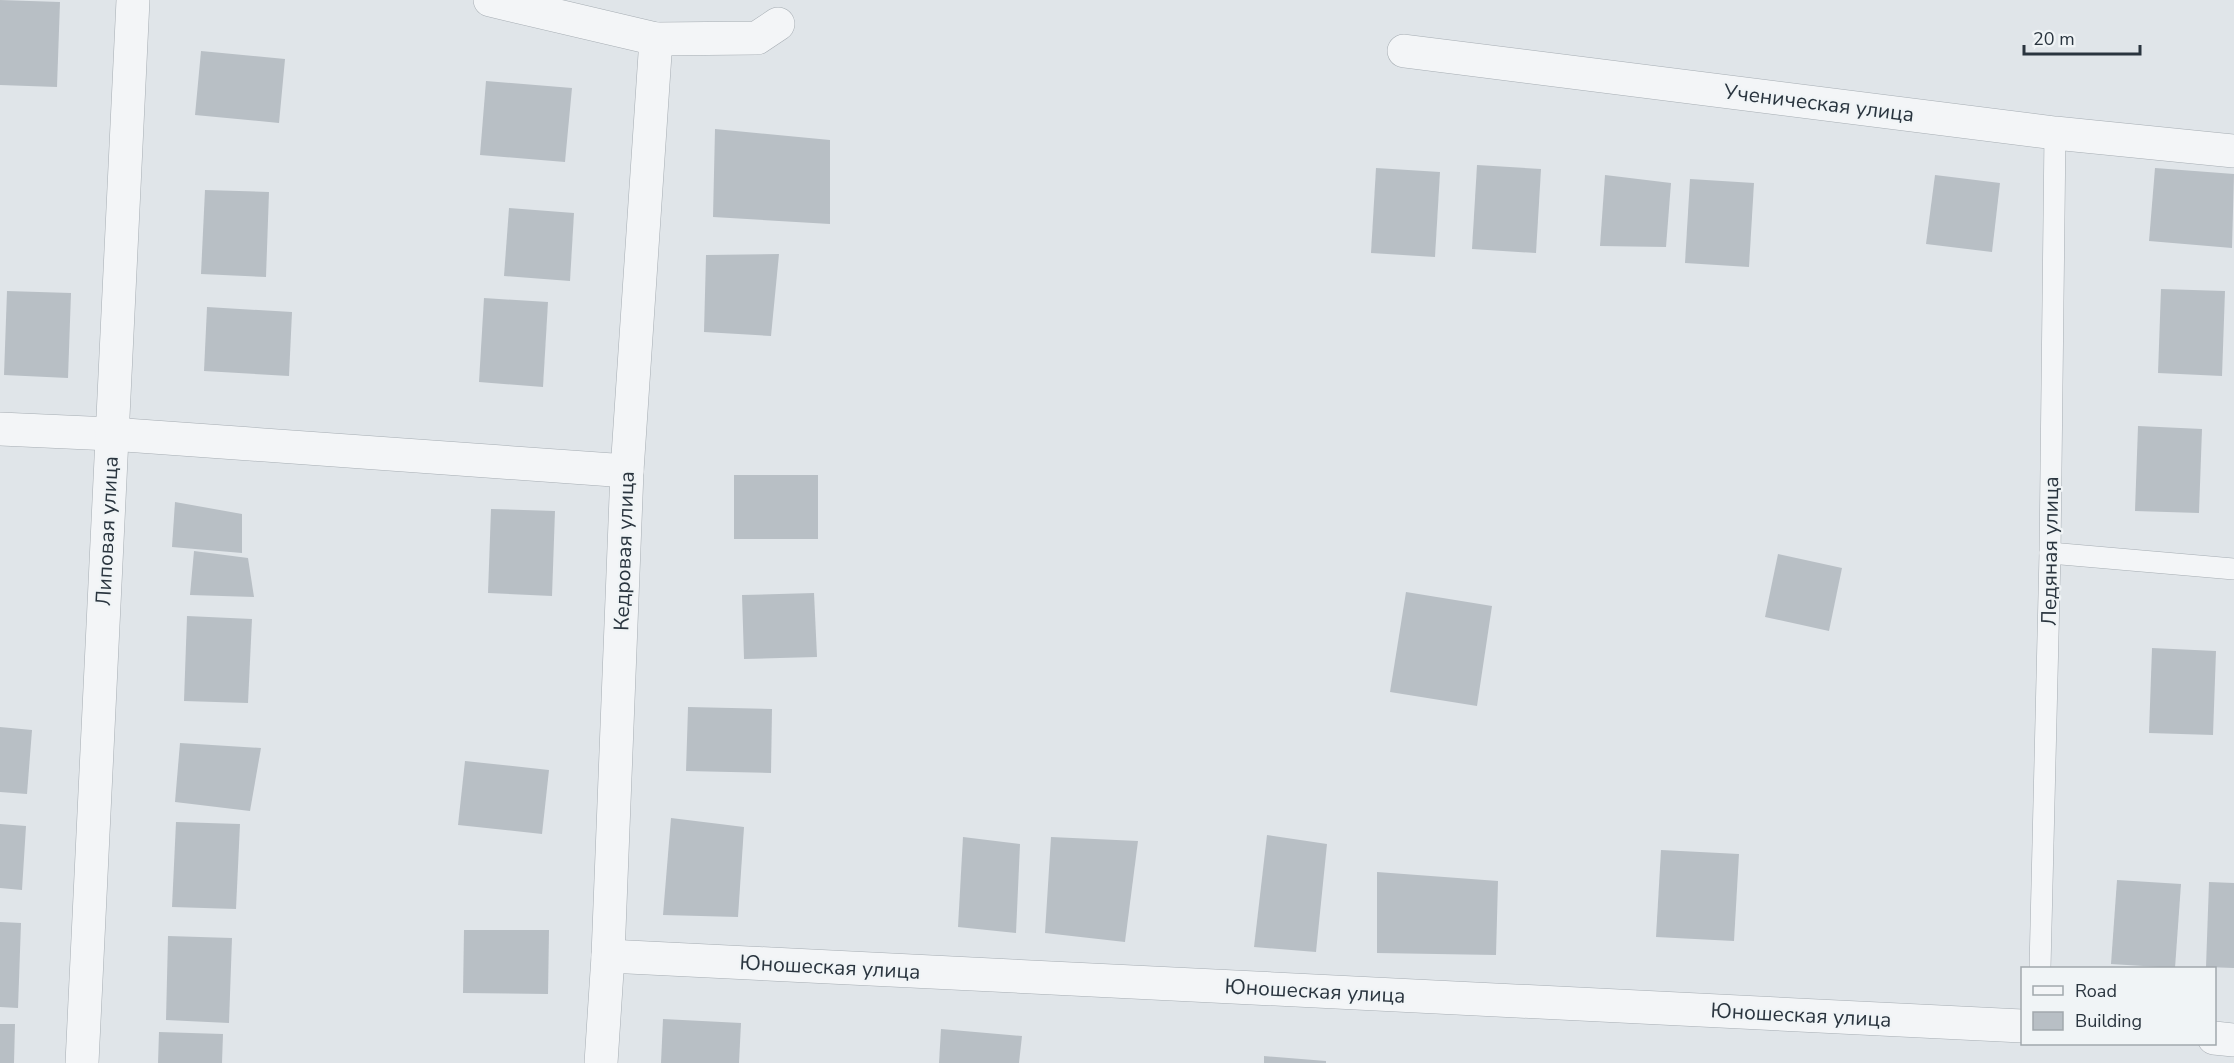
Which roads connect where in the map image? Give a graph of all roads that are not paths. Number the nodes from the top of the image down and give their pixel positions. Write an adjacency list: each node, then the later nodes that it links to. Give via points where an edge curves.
1 (134, 0): 9 (street, Липовая улица)
2 (489, 0): 4 (street)
3 (778, 24): 4 (street, via 757,38)
4 (656, 39): 10 (street, Кедровая улица)
5 (1404, 51): 6 (street, Ученическая улица)
6 (2055, 133): 7 (street, Ученическая улица); 11 (lane, Ледяная улица)
7 (2234, 151)
8 (0, 429): 9 (street)
9 (111, 434): 10 (street); 18 (street, Липовая улица)
10 (627, 471): 13 (street, Кедровая улица)
11 (2050, 553): 12 (lane); 14 (lane, Ледяная улица)
12 (2234, 569)
13 (608, 956): 15 (street, Юношеская улица); 19 (street, Кедровая улица)
14 (2040, 967)
15 (2021, 1026)
16 (2216, 1038): 17 (street)
17 (2234, 1040)
18 (82, 1063)
19 (601, 1063)

